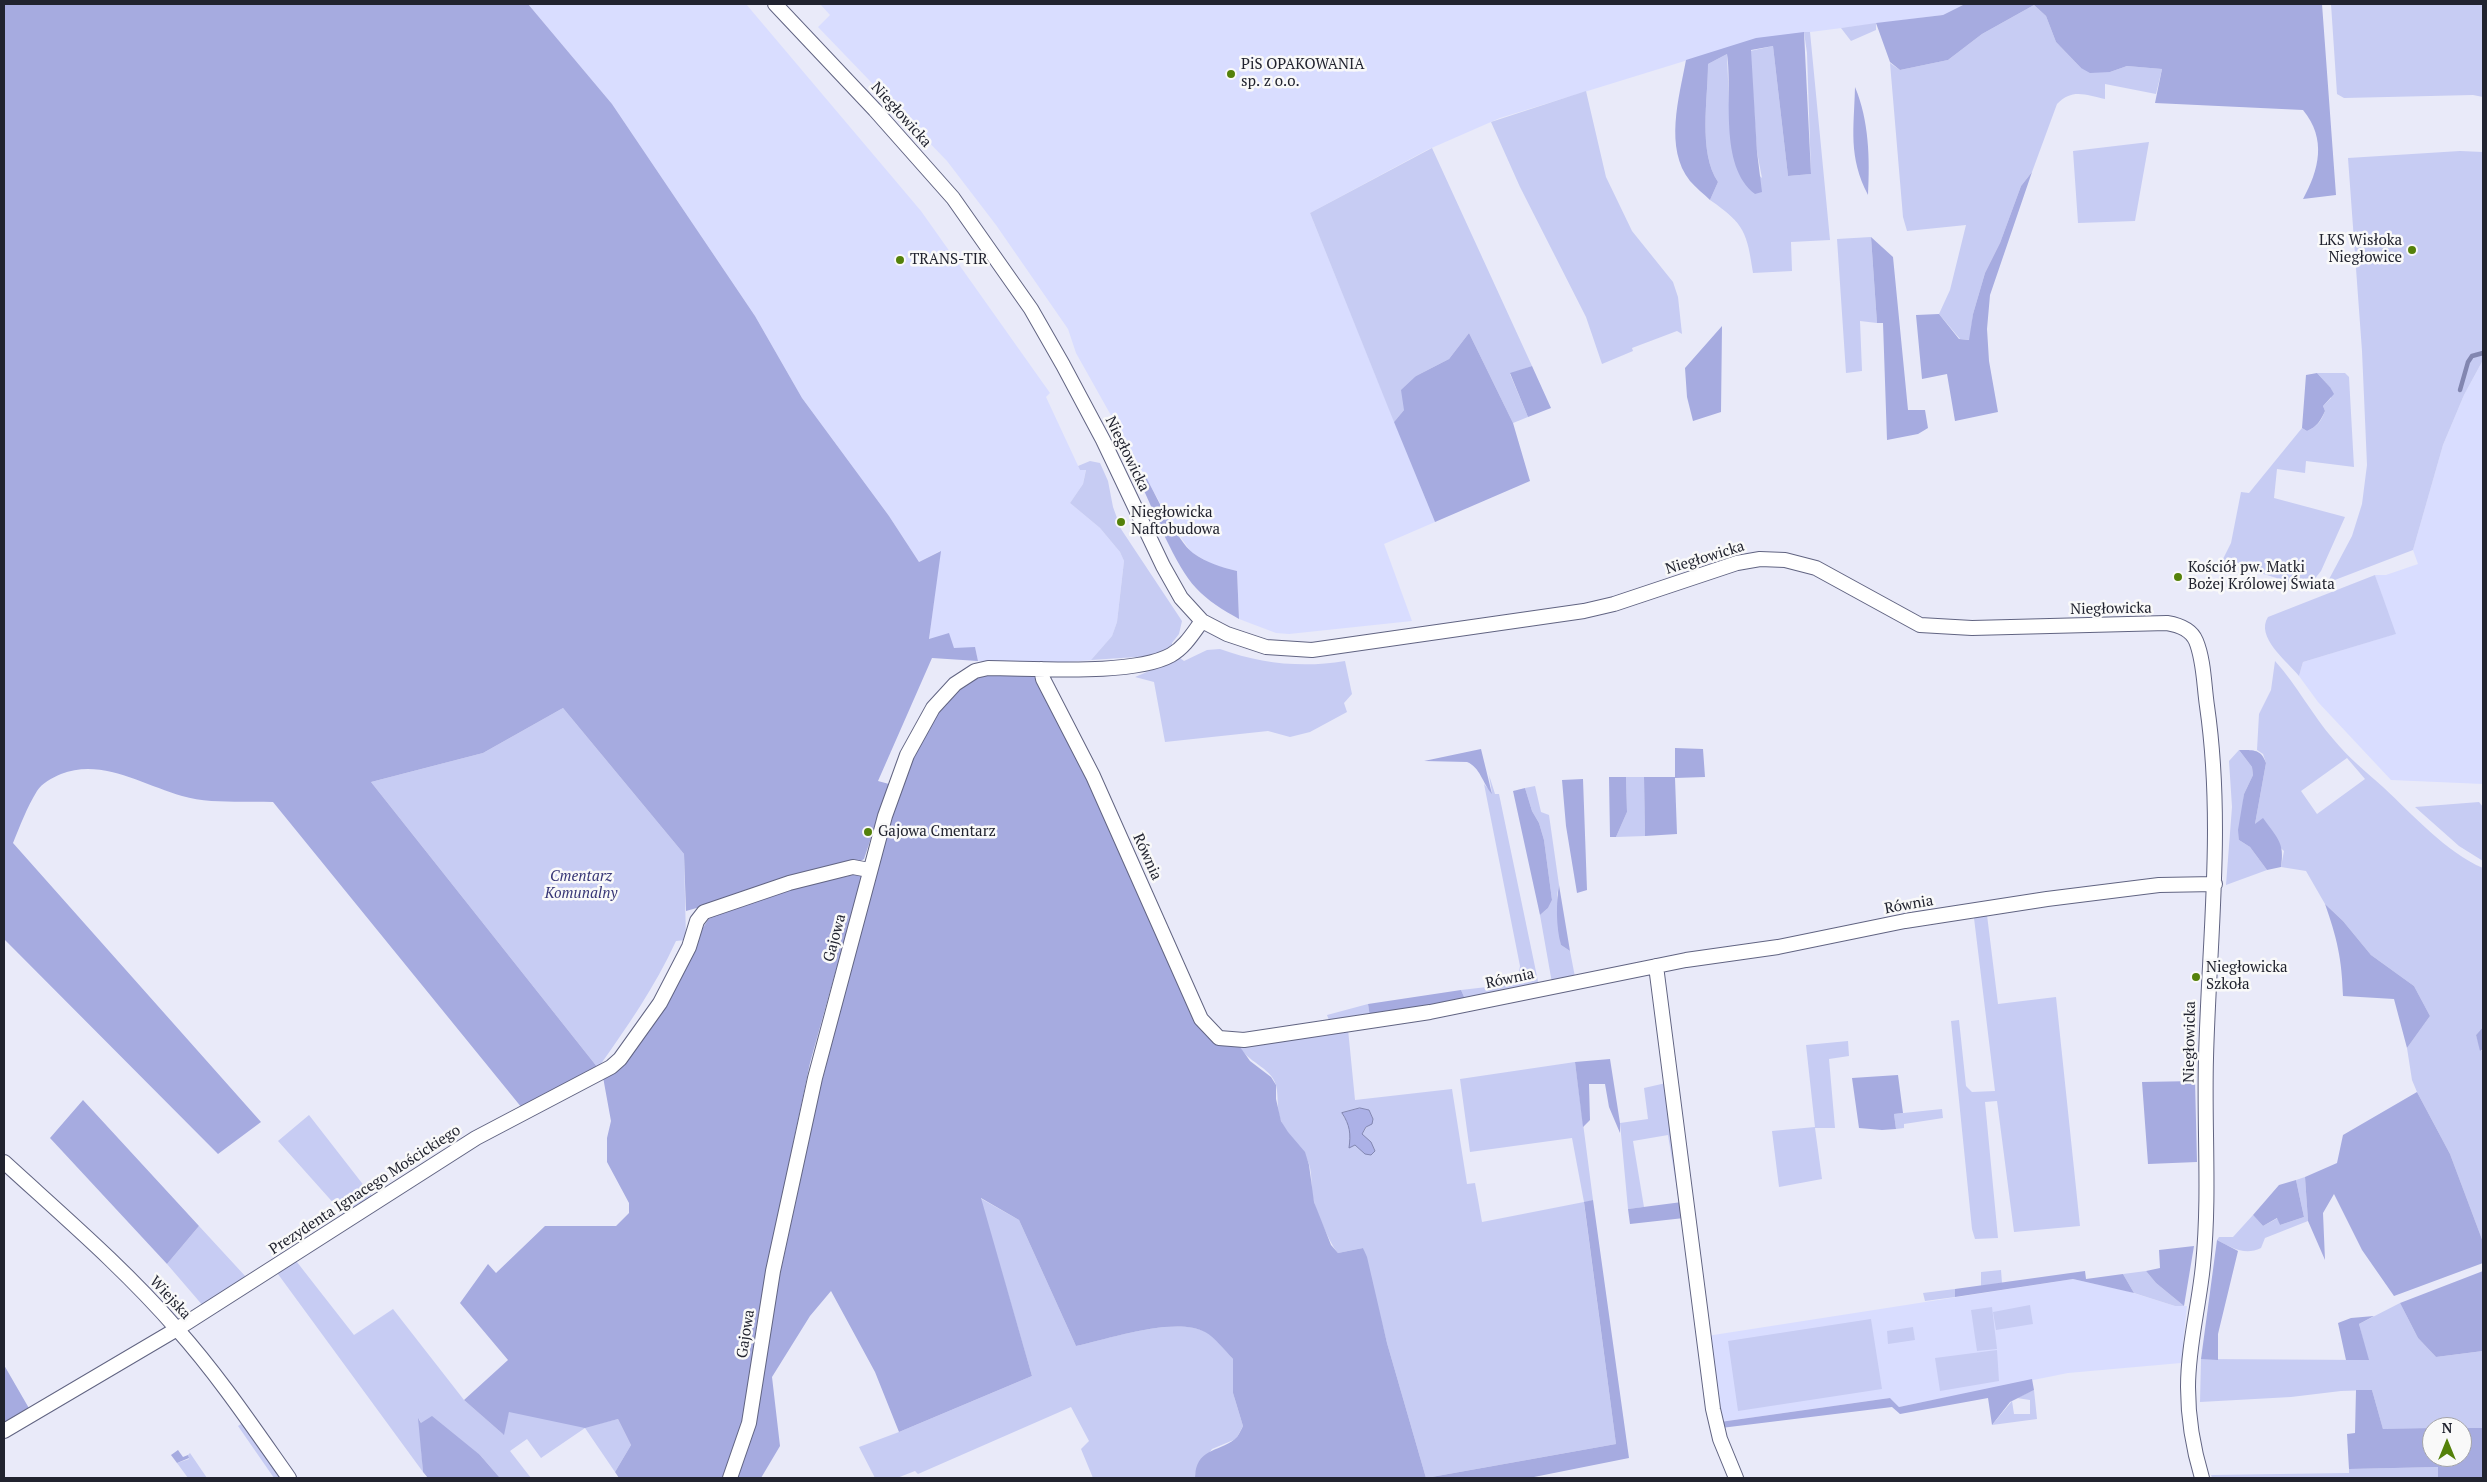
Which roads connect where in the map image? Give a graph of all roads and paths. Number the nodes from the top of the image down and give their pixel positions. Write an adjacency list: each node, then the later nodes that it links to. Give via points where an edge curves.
1 (775, 4): 2 (street, Niegłowicka, via 953,198 1031,309 1103,440 1163,566 1181,598)
2 (1202, 621): 3 (street, Gajowa, via 1178,650 1150,664); 5 (street, Niegłowicka, via 1227,634 1266,646 1293,650 1331,648 1584,611 1737,562 1760,559 1785,560 1816,568 1920,624 1972,628 2177,625 2191,633 2200,655 2216,778)
3 (1041, 669): 4 (street, Gajowa, via 982,669 961,680 942,698 907,755); 6 (street, Równia, via 1043,679 1096,783 1201,1019 1219,1038 1244,1040 1430,1012)
4 (869, 870): 8 (street, Prezydenta Ignacego Mościckiego, via 853,867 789,883 708,910 699,918 689,947 660,1003 611,1067 476,1138); 11 (street, Gajowa, via 801,1137 774,1270 749,1423)
5 (2215, 884): 6 (street, Równia, via 2084,892); 13 (street, Niegłowicka, via 2205,1082 2206,1226 2190,1353 2188,1403 2192,1445)
6 (1656, 966): 12 (street, via 1713,1409 1720,1439)
7 (4, 1162): 8 (street, Wiejska, via 125,1273)
8 (177, 1329): 9 (street, Prezydenta Ignacego Mościckiego); 10 (street, Wiejska, via 235,1402)
9 (4, 1431)
10 (288, 1478)
11 (730, 1478)
12 (1736, 1478)
13 (2202, 1478)

